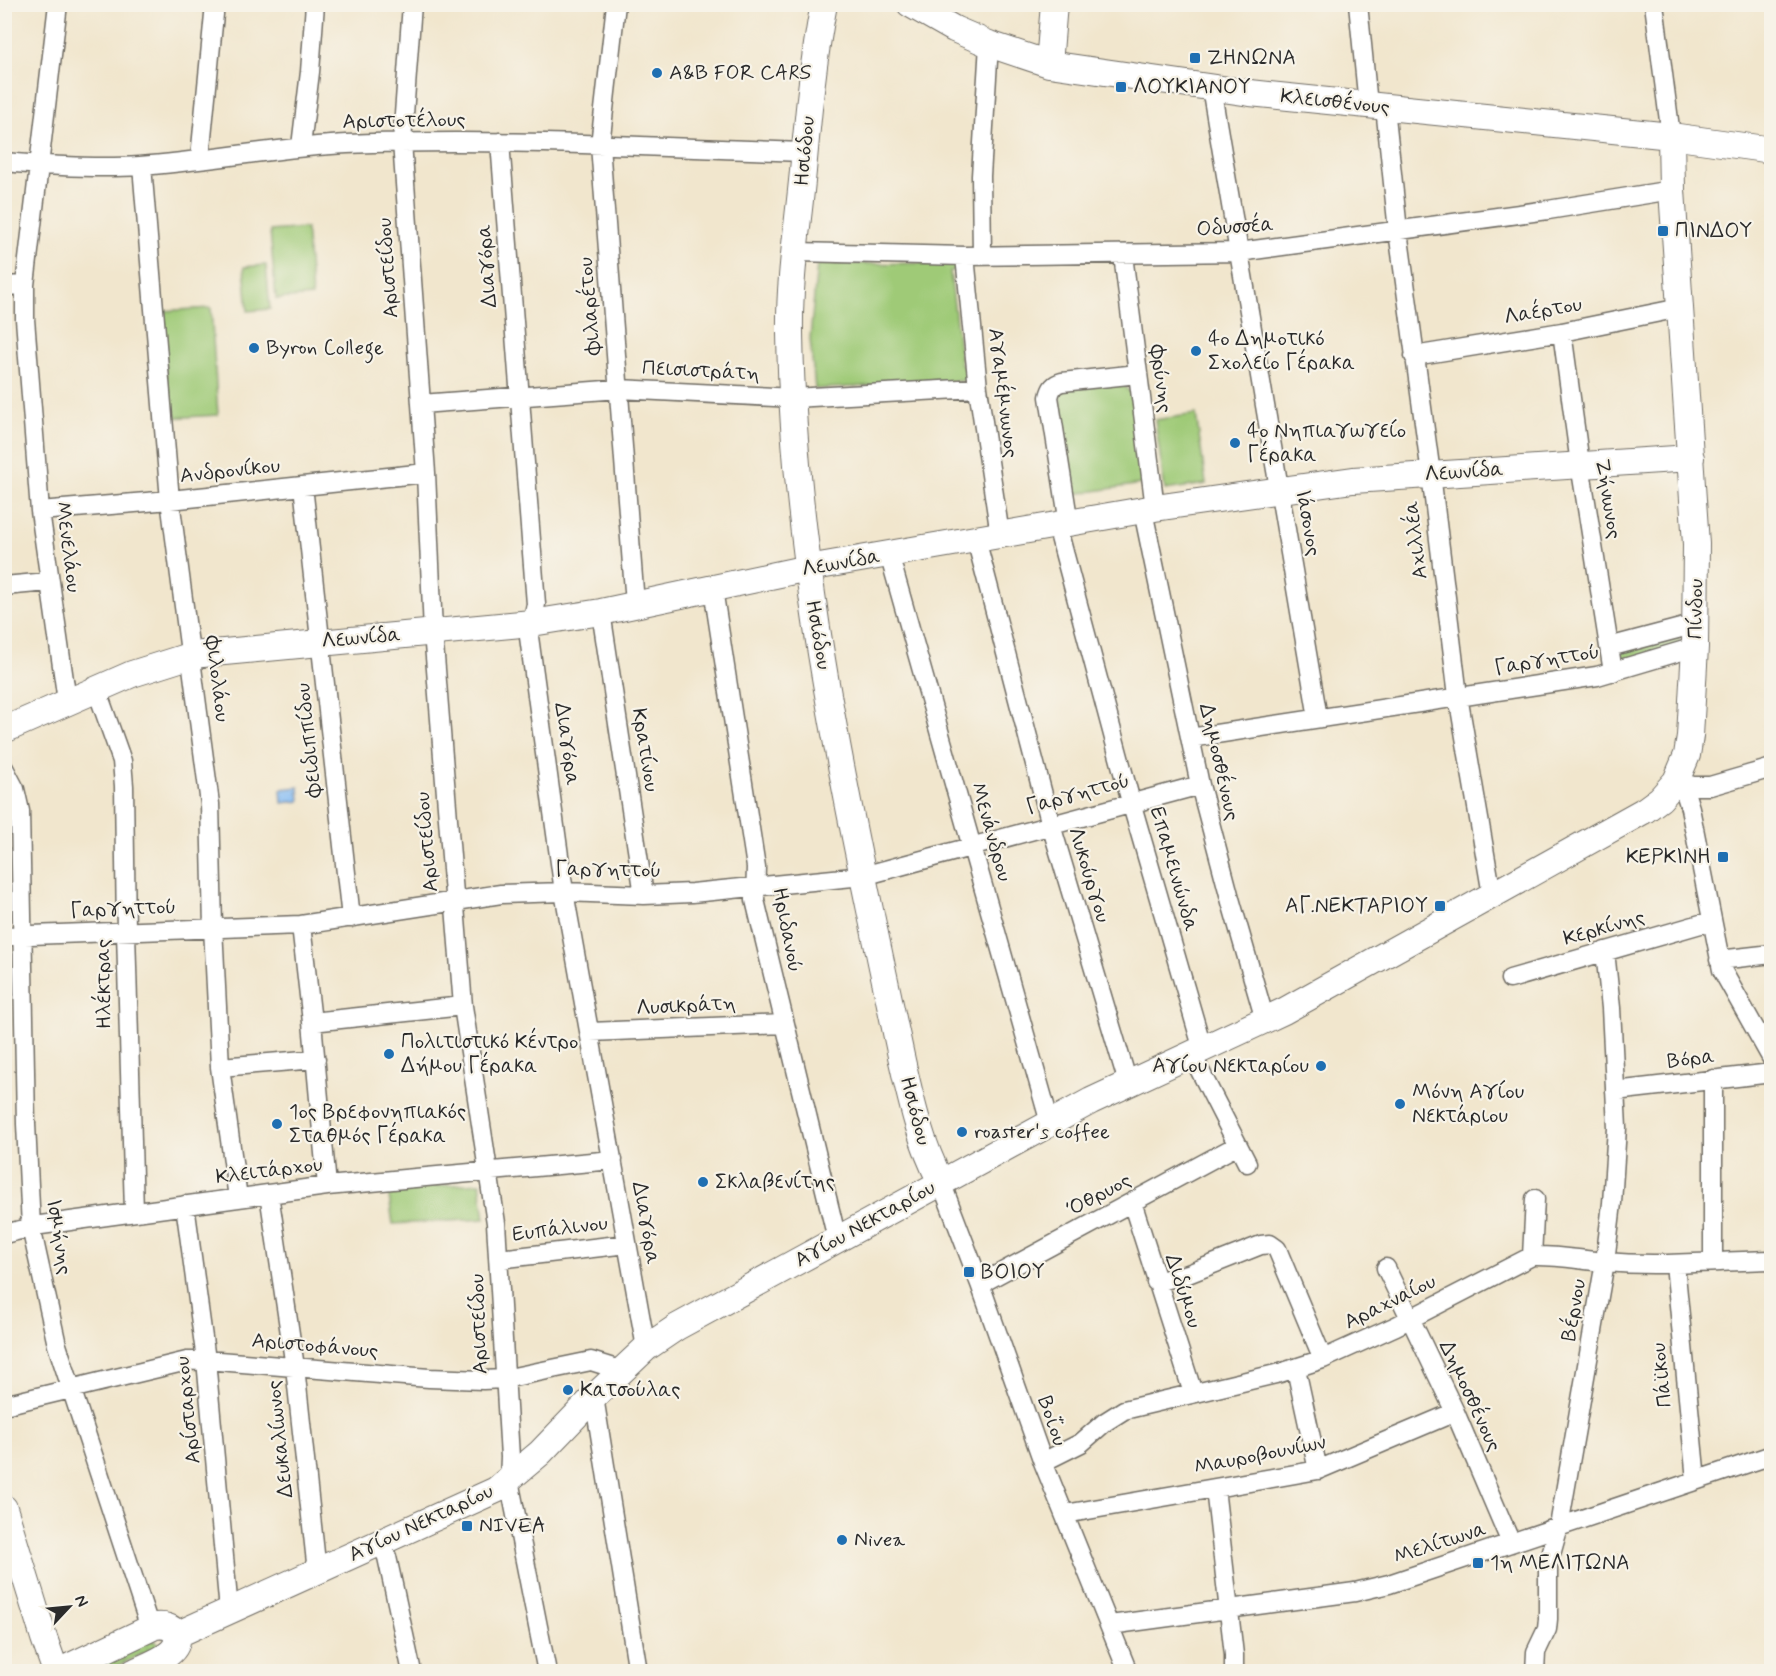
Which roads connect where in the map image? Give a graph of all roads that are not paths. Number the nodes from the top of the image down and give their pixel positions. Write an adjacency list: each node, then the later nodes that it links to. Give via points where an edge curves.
1 (58, 4): 24 (street, Μενελάου)
2 (214, 4): 22 (street)
3 (315, 4): 19 (street)
4 (412, 4): 16 (street, Αριστείδου)
5 (616, 4): 18 (street, Φιλαρέτου)
6 (824, 4): 21 (street, Ησιόδου)
7 (1054, 4): 12 (street)
8 (1358, 4): 14 (street, Αχιλλέα)
9 (1654, 4): 15 (street)
10 (912, 5): 11 (street, Κλεισθένους)
11 (989, 44): 12 (street, Κλεισθένους); 31 (street, Αγαμέμνωνος)
12 (1049, 64): 13 (street, Κλεισθένους)
13 (1211, 87): 14 (street, Κλεισθένους); 29 (street, Ιάσονος)
14 (1377, 106): 15 (street, Κλεισθένους); 27 (street, Αχιλλέα)
15 (1671, 136): 20 (street, Κλεισθένους); 26 (street, Πίνδου)
16 (402, 142): 17 (street, Αριστοτέλους); 19 (street, Αριστοτέλους); 42 (street, Αριστείδου)
17 (500, 142): 18 (street, Αριστοτέλους); 40 (street, Διαγόρα)
18 (600, 145): 21 (street, Αριστοτέλους); 39 (street, Φιλαρέτου)
19 (302, 146): 22 (street, Αριστοτέλους)
20 (1772, 150)
21 (805, 152): 28 (street, Ησιόδου)
22 (200, 159): 25 (street, Αριστοτέλους)
23 (4, 162): 24 (street, Αριστοτέλους)
24 (39, 165): 25 (street, Αριστοτέλους); 32 (street, Μενελάου)
25 (142, 166): 49 (street, Φιλολάου)
26 (1672, 190): 27 (street, Οδυσσέα); 34 (street, Πίνδου)
27 (1398, 231): 29 (street, Οδυσσέα); 36 (street, Αχιλλέα)
28 (796, 252): 31 (street, Οδυσσέα); 41 (street, Ησιόδου, via 790,331)
29 (1239, 252): 30 (street, Οδυσσέα); 48 (street, Ιάσονος)
30 (1123, 255): 31 (street, Οδυσσέα); 37 (street, Φρύνης)
31 (973, 256): 38 (street, Αγαμέμνωνος)
32 (25, 285): 33 (street); 51 (street, Μενελάου)
33 (4, 286)
34 (1680, 308): 35 (street, Λαέρτου); 43 (street, Πίνδου)
35 (1562, 332): 36 (street, Λαέρτου); 44 (street, Ζήνωνος)
36 (1414, 356): 46 (street, Αχιλλέα)
37 (1138, 374): 50 (street, Φρύνης); 52 (street, Επαμεινώνδα, via 1062,382 1050,392)
38 (978, 388): 41 (street, Πεισιστράτη); 53 (street, Αγαμέμνωνος)
39 (620, 389): 40 (street, Πεισιστράτη); 41 (street, Πεισιστράτη); 59 (street, Φιλαρέτου)
40 (519, 395): 42 (street, Πεισιστράτη); 61 (street, Διαγόρα, via 536,604)
41 (793, 398): 55 (street, Ησιόδου)
42 (421, 404): 45 (street, Αριστείδου)
43 (1691, 458): 44 (street, Λεωνίδα); 63 (street, Πίνδου)
44 (1580, 464): 46 (street, Λεωνίδα); 65 (street, Ζήνωνος)
45 (426, 473): 47 (street, Ανδρονίκου); 62 (street, Αριστείδου)
46 (1431, 474): 48 (street, Λεωνίδα); 69 (street, Αχιλλέα)
47 (303, 486): 49 (street, Ανδρονίκου); 64 (street, Φειδιππίδου)
48 (1280, 490): 50 (street, Λεωνίδα); 71 (street, Ιάσονος)
49 (170, 500): 51 (street, Ανδρονίκου); 66 (street, Φιλολάου)
50 (1149, 510): 52 (street, Λεωνίδα); 73 (street, Δημοσθένους)
51 (40, 511): 56 (street, Μενελάου)
52 (1063, 525): 53 (street, Λεωνίδα); 78 (street, Επαμεινώνδα)
53 (988, 537): 54 (street, Λεωνίδα); 79 (street, Λυκούργου)
54 (889, 554): 55 (street, Λεωνίδα); 80 (street, Μενάνδρου)
55 (808, 568): 58 (street, Λεωνίδα); 81 (street, Ησιόδου)
56 (48, 582): 57 (street); 70 (street, Μενελάου)
57 (4, 586)
58 (713, 589): 59 (street, Λεωνίδα); 82 (street, Ηριδανού)
59 (635, 604): 60 (street, Λεωνίδα)
60 (601, 612): 61 (street, Λεωνίδα); 84 (street, Κρατίνου)
61 (532, 623): 62 (street, Λεωνίδα); 83 (street, Διαγόρα, via 529,637)
62 (433, 632): 64 (street, Λεωνίδα); 86 (street, Αριστείδου)
63 (1696, 636): 65 (street); 67 (street, Γαργηττού); 76 (street, Πίνδου, via 1690,736)
64 (321, 642): 66 (street, Λεωνίδα); 87 (street, Φειδιππίδου)
65 (1609, 647): 67 (street, Ζήνωνος)
66 (192, 655): 68 (street, Λεωνίδα); 90 (street, Φιλολάου, via 210,804)
67 (1613, 672): 69 (street, Γαργηττού)
68 (96, 688): 70 (street, Λεωνίδα); 91 (street, Ηλέκτρας, via 122,761)
69 (1458, 696): 71 (street, Γαργηττού); 85 (street, Αχιλλέα)
70 (67, 701): 72 (street, Λεωνίδα)
71 (1318, 718): 73 (street, Γαργηττού)
72 (4, 729)
73 (1190, 738): 77 (street, Δημοσθένους)
74 (4, 768): 92 (street, Ισμήνης, via 20,811)
75 (1772, 768): 76 (street, via 1710,786)
76 (1676, 781): 85 (street, Αγίου Νεκταρίου, via 1645,810); 88 (street, via 1690,808)
77 (1200, 785): 78 (street, Γαργηττού); 98 (street, Δημοσθένους)
78 (1131, 802): 79 (street, Γαργηττού); 102 (street, Επαμεινώνδα)
79 (1051, 825): 80 (street, Γαργηττού); 108 (street, Λυκούργου)
80 (971, 846): 81 (street, Γαργηττού); 110 (street, Μενάνδρου)
81 (863, 876): 82 (street, Γαργηττού); 115 (street, Ησιόδου, via 916,1119)
82 (756, 885): 84 (street, Γαργηττού); 100 (street, Ηριδανού, via 755,900)
83 (564, 892): 84 (street, Γαργηττού); 86 (street, Γαργηττού, via 501,894); 101 (street, Διαγόρα)
84 (644, 895)
85 (1491, 895): 98 (street, Αγίου Νεκταρίου)
86 (455, 902): 87 (street, Γαργηττού); 97 (street, Αριστείδου)
87 (351, 918): 89 (street, Γαργηττού)
88 (1711, 921): 93 (street, Κερκίνης); 95 (street)
89 (301, 925): 90 (street, Γαργηττού); 99 (street)
90 (213, 927): 91 (street, Γαργηττού); 105 (street, Φιλολάου)
91 (126, 932): 92 (street, Γαργηττού); 122 (street, Ηλέκτρας)
92 (13, 935): 123 (street, Ισμήνης)
93 (1605, 951): 96 (street, Κερκίνης); 109 (street, Βέρνου)
94 (1772, 954): 95 (street)
95 (1719, 960): 104 (street, via 1727,983)
96 (1510, 979)
97 (463, 1006): 99 (street); 114 (street, Αριστείδου)
98 (1265, 1020): 102 (street, Αγίου Νεκταρίου)
99 (312, 1022): 103 (street)
100 (784, 1024): 101 (street, Λυσικράτη); 125 (street, Ηριδανού)
101 (590, 1032): 112 (street, Διαγόρα)
102 (1197, 1052): 108 (street, Αγίου Νεκταρίου); 111 (street, Επαμεινώνδα)
103 (316, 1059): 105 (street); 116 (street)
104 (1772, 1059)
105 (220, 1067): 118 (street, Φιλολάου)
106 (1772, 1073): 107 (street, Βόρα)
107 (1713, 1079): 109 (street, Βόρα); 131 (street)
108 (1128, 1083): 110 (street, Αγίου Νεκταρίου)
109 (1615, 1091): 130 (street, Βέρνου, via 1615,1167)
110 (1050, 1123): 115 (street, Αγίου Νεκταρίου)
111 (1238, 1145): 113 (street, Επαμεινώνδα); 120 (street, Όθρυος)
112 (613, 1160): 114 (street, Κλειτάρχου); 126 (street, Διαγόρα)
113 (1247, 1162)
114 (489, 1171): 116 (street, Κλειτάρχου); 128 (street, Αριστείδου)
115 (941, 1182): 125 (street, Αγίου Νεκταρίου); 135 (street, Βοΐου)
116 (327, 1186): 117 (street, Κλειτάρχου)
117 (269, 1194): 118 (street, Κλειτάρχου); 140 (street, Δευκαλίωνος)
118 (238, 1198): 121 (street, Κλειτάρχου)
119 (1535, 1199): 127 (street)
120 (1132, 1202): 134 (street, Διδύμου); 135 (street, Όθρυος)
121 (185, 1205): 122 (street, Κλειτάρχου); 139 (street, Αρίσταρχου)
122 (134, 1212): 123 (street, Κλειτάρχου)
123 (31, 1227): 124 (street, Κλειτάρχου); 144 (street, Ισμήνης, via 51,1325)
124 (4, 1234)
125 (837, 1239): 137 (street, Αγίου Νεκταρίου)
126 (627, 1244): 128 (street, Ευπάλινου); 137 (street, Διαγόρα)
127 (1532, 1256): 130 (street, Αραχναίου); 136 (street, Αραχναίου)
128 (499, 1259): 143 (street, Αριστείδου)
129 (1772, 1260): 131 (street, Αραχναίου)
130 (1605, 1262): 132 (street, Αραχναίου); 157 (street, Βέρνου)
131 (1713, 1262): 132 (street, Αραχναίου)
132 (1674, 1264): 153 (street, Πάϊκου)
133 (1386, 1268): 136 (street, Δημοσθένους)
134 (1156, 1282): 138 (street, via 1270,1244 1277,1249); 145 (street, Διδύμου)
135 (980, 1284): 150 (street, Βοΐου)
136 (1409, 1318): 138 (street, Αραχναίου); 148 (street, Δημοσθένους)
137 (646, 1348): 142 (street, Αγίου Νεκταρίου)
138 (1323, 1359): 141 (street, Αραχναίου)
139 (206, 1360): 140 (street, Αριστοφάνους); 144 (street, Αριστοφάνους); 162 (street, Αρίσταρχου)
140 (295, 1367): 143 (street, Αριστοφάνους, via 429,1378); 160 (street, Δευκαλίωνος)
141 (1296, 1369): 145 (street, Αραχναίου); 151 (street)
142 (622, 1371): 143 (street, Αριστοφάνους, via 591,1361); 146 (street, Αγίου Νεκταρίου)
143 (504, 1379): 152 (street, Αριστείδου)
144 (71, 1387): 147 (street, Αριστοφάνους); 164 (street, Ισμήνης)
145 (1193, 1393): 150 (street, Αραχναίου, via 1124,1410 1081,1443)
146 (594, 1397): 152 (street, Αγίου Νεκταρίου); 170 (street)
147 (4, 1405)
148 (1455, 1412): 151 (street, Μαυροβουνίων); 159 (street, Δημοσθένους)
149 (1772, 1455): 153 (street, Μελίτωνα)
150 (1043, 1462): 156 (street, Βοΐου)
151 (1318, 1470): 154 (street, Μαυροβουνίων)
152 (509, 1480): 158 (street, Αγίου Νεκταρίου, via 482,1497); 169 (street, Αριστείδου)
153 (1696, 1480): 157 (street, Μελίτωνα)
154 (1215, 1488): 156 (street, Μαυροβουνίων); 161 (street)
155 (4, 1508): 166 (street)
156 (1065, 1514): 163 (street, Βοΐου)
157 (1559, 1526): 159 (street, Μελίτωνα); 173 (street, Βέρνου, via 1548,1565 1547,1629 1536,1652)
158 (380, 1543): 160 (street, Αγίου Νεκταρίου); 168 (street, via 387,1557)
159 (1511, 1544): 161 (street, Μελίτωνα, via 1355,1592)
160 (317, 1572): 162 (street, Αγίου Νεκταρίου)
161 (1228, 1610): 163 (street, Μελίτωνα); 172 (street)
162 (229, 1611): 165 (street, Αγίου Νεκταρίου)
163 (1110, 1625): 171 (street, Βοΐου)
164 (150, 1628): 165 (street, via 167,1627); 166 (street)
165 (172, 1654): 167 (street, Αγίου Νεκταρίου)
166 (57, 1671)
167 (134, 1671)
168 (412, 1671)
169 (547, 1671)
170 (638, 1671)
171 (1128, 1671)
172 (1234, 1671)
173 (1534, 1671)

